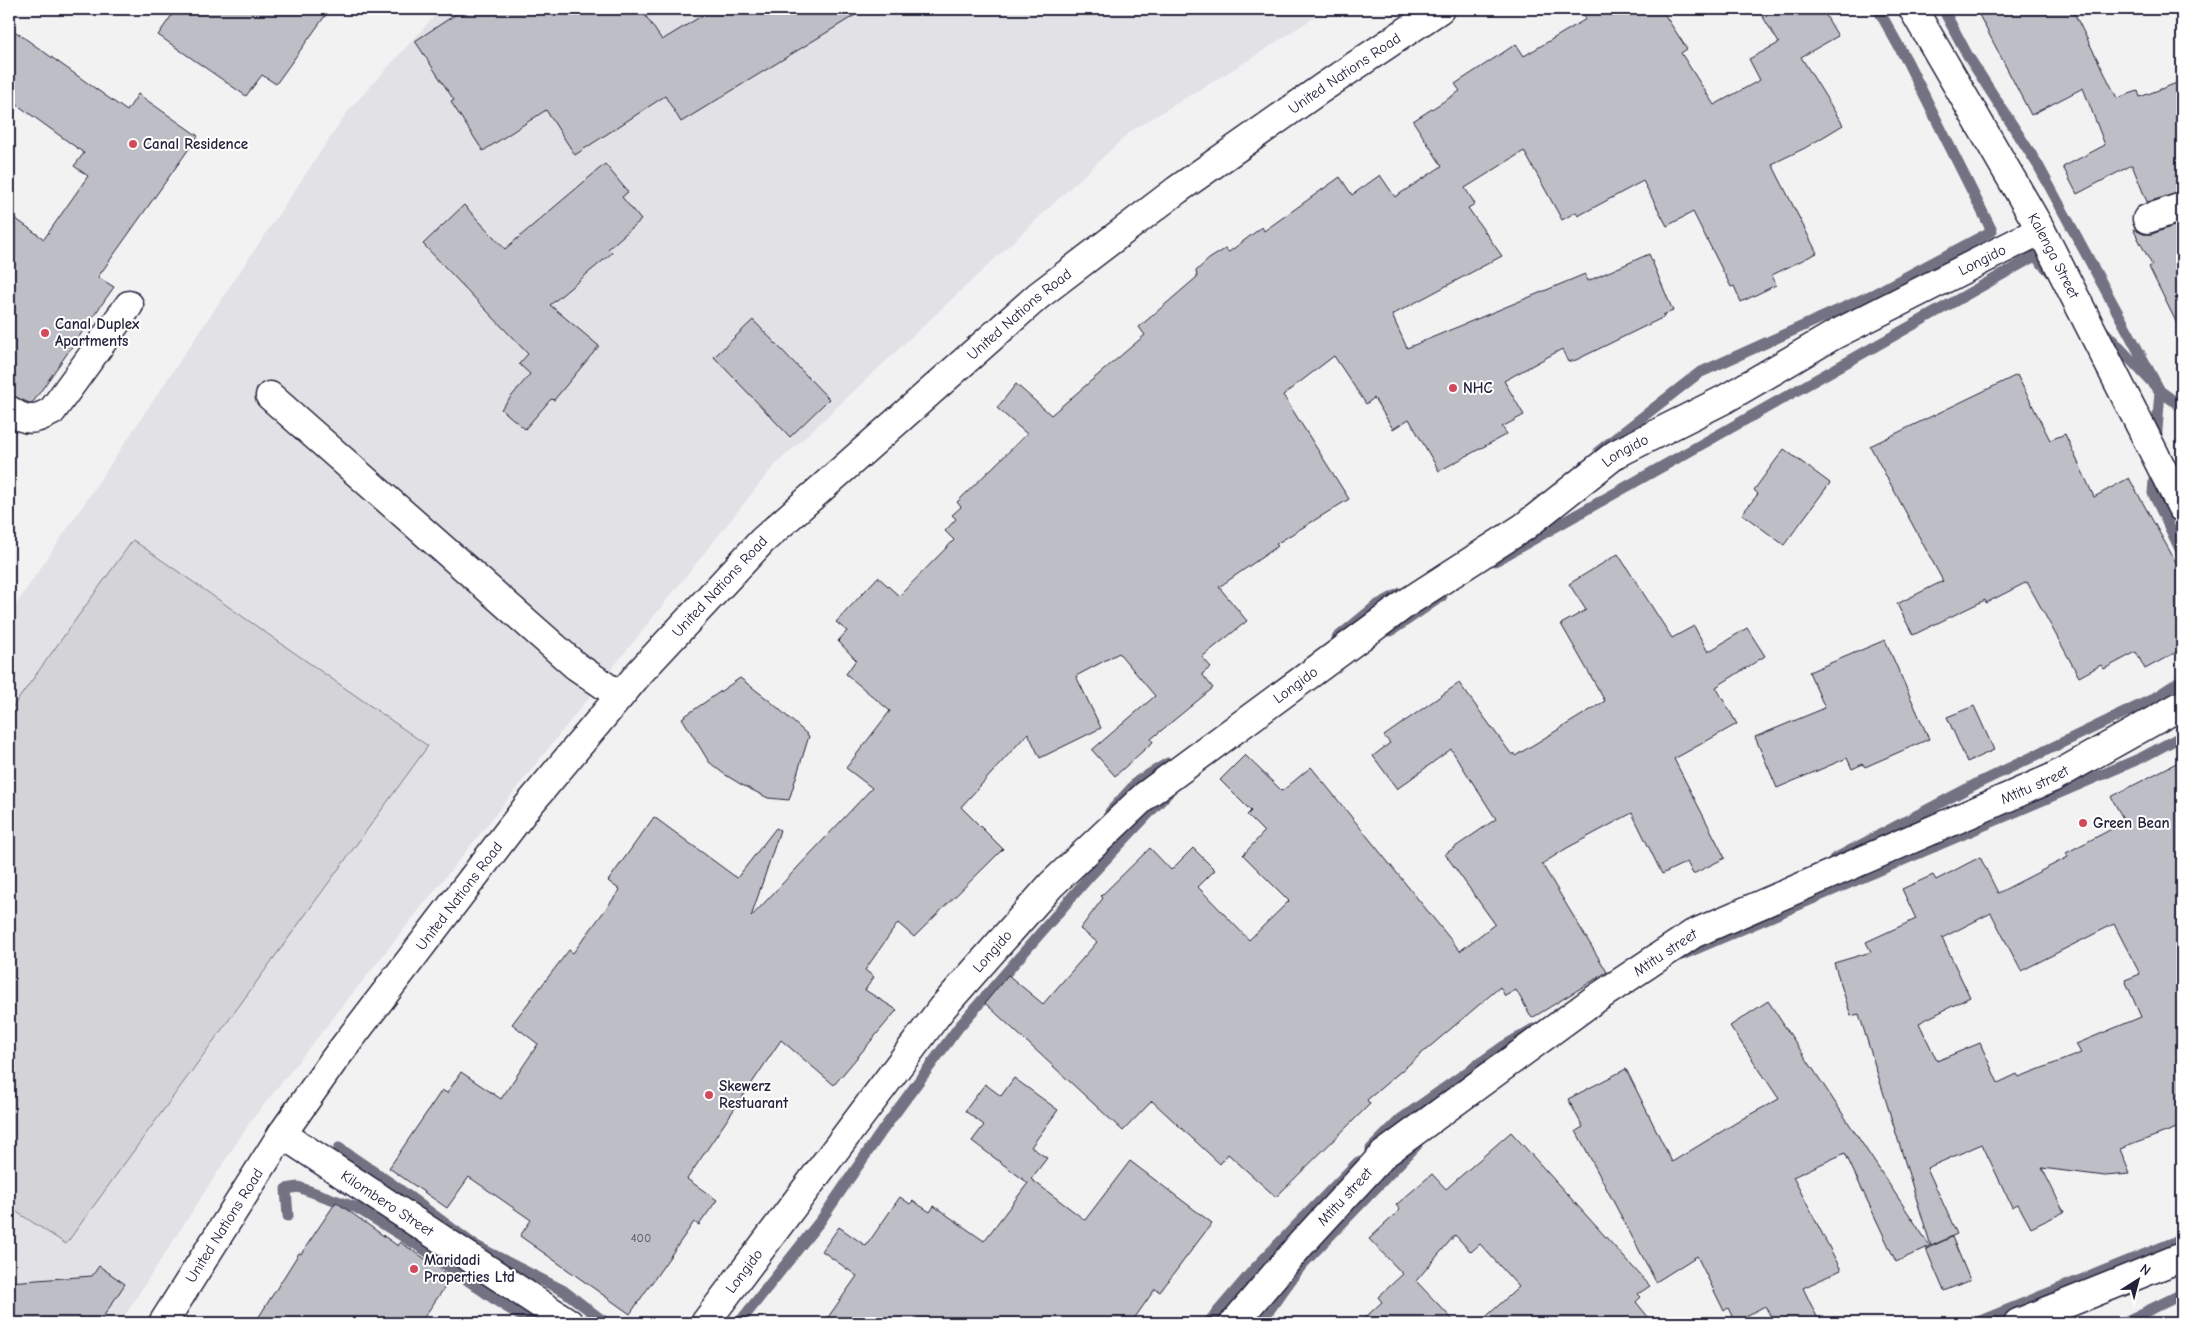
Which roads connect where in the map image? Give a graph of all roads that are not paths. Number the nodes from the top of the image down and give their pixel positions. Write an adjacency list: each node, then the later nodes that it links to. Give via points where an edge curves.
1 (1440, 9): 11 (street, United Nations Road, via 1177,190 1038,296 762,541)
2 (1914, 9): 5 (street, Kalenga Street)
3 (2182, 207): 4 (street)
4 (2147, 219)
5 (2041, 230): 9 (street, Kalenga Street); 17 (street, Longido, via 1834,335 1725,399 1616,454 1524,527 1408,602 1146,795 1051,885 942,1008)
6 (129, 305): 8 (street, via 52,411 38,419 21,418)
7 (270, 396): 11 (street, via 576,666)
8 (9, 410)
9 (2174, 471): 10 (street, Kalenga Street)
10 (2182, 508)
11 (620, 696): 13 (street, United Nations Road, via 527,807 334,1060)
12 (2182, 705): 18 (street, Mtitu street, via 2052,778 1693,934 1591,1002 1384,1154)
13 (282, 1134): 15 (street, United Nations Road); 16 (street, Kilombero Street)
14 (2182, 1257): 19 (street)
15 (164, 1323)
16 (569, 1323)
17 (705, 1323)
18 (1234, 1323)
19 (2018, 1323)

